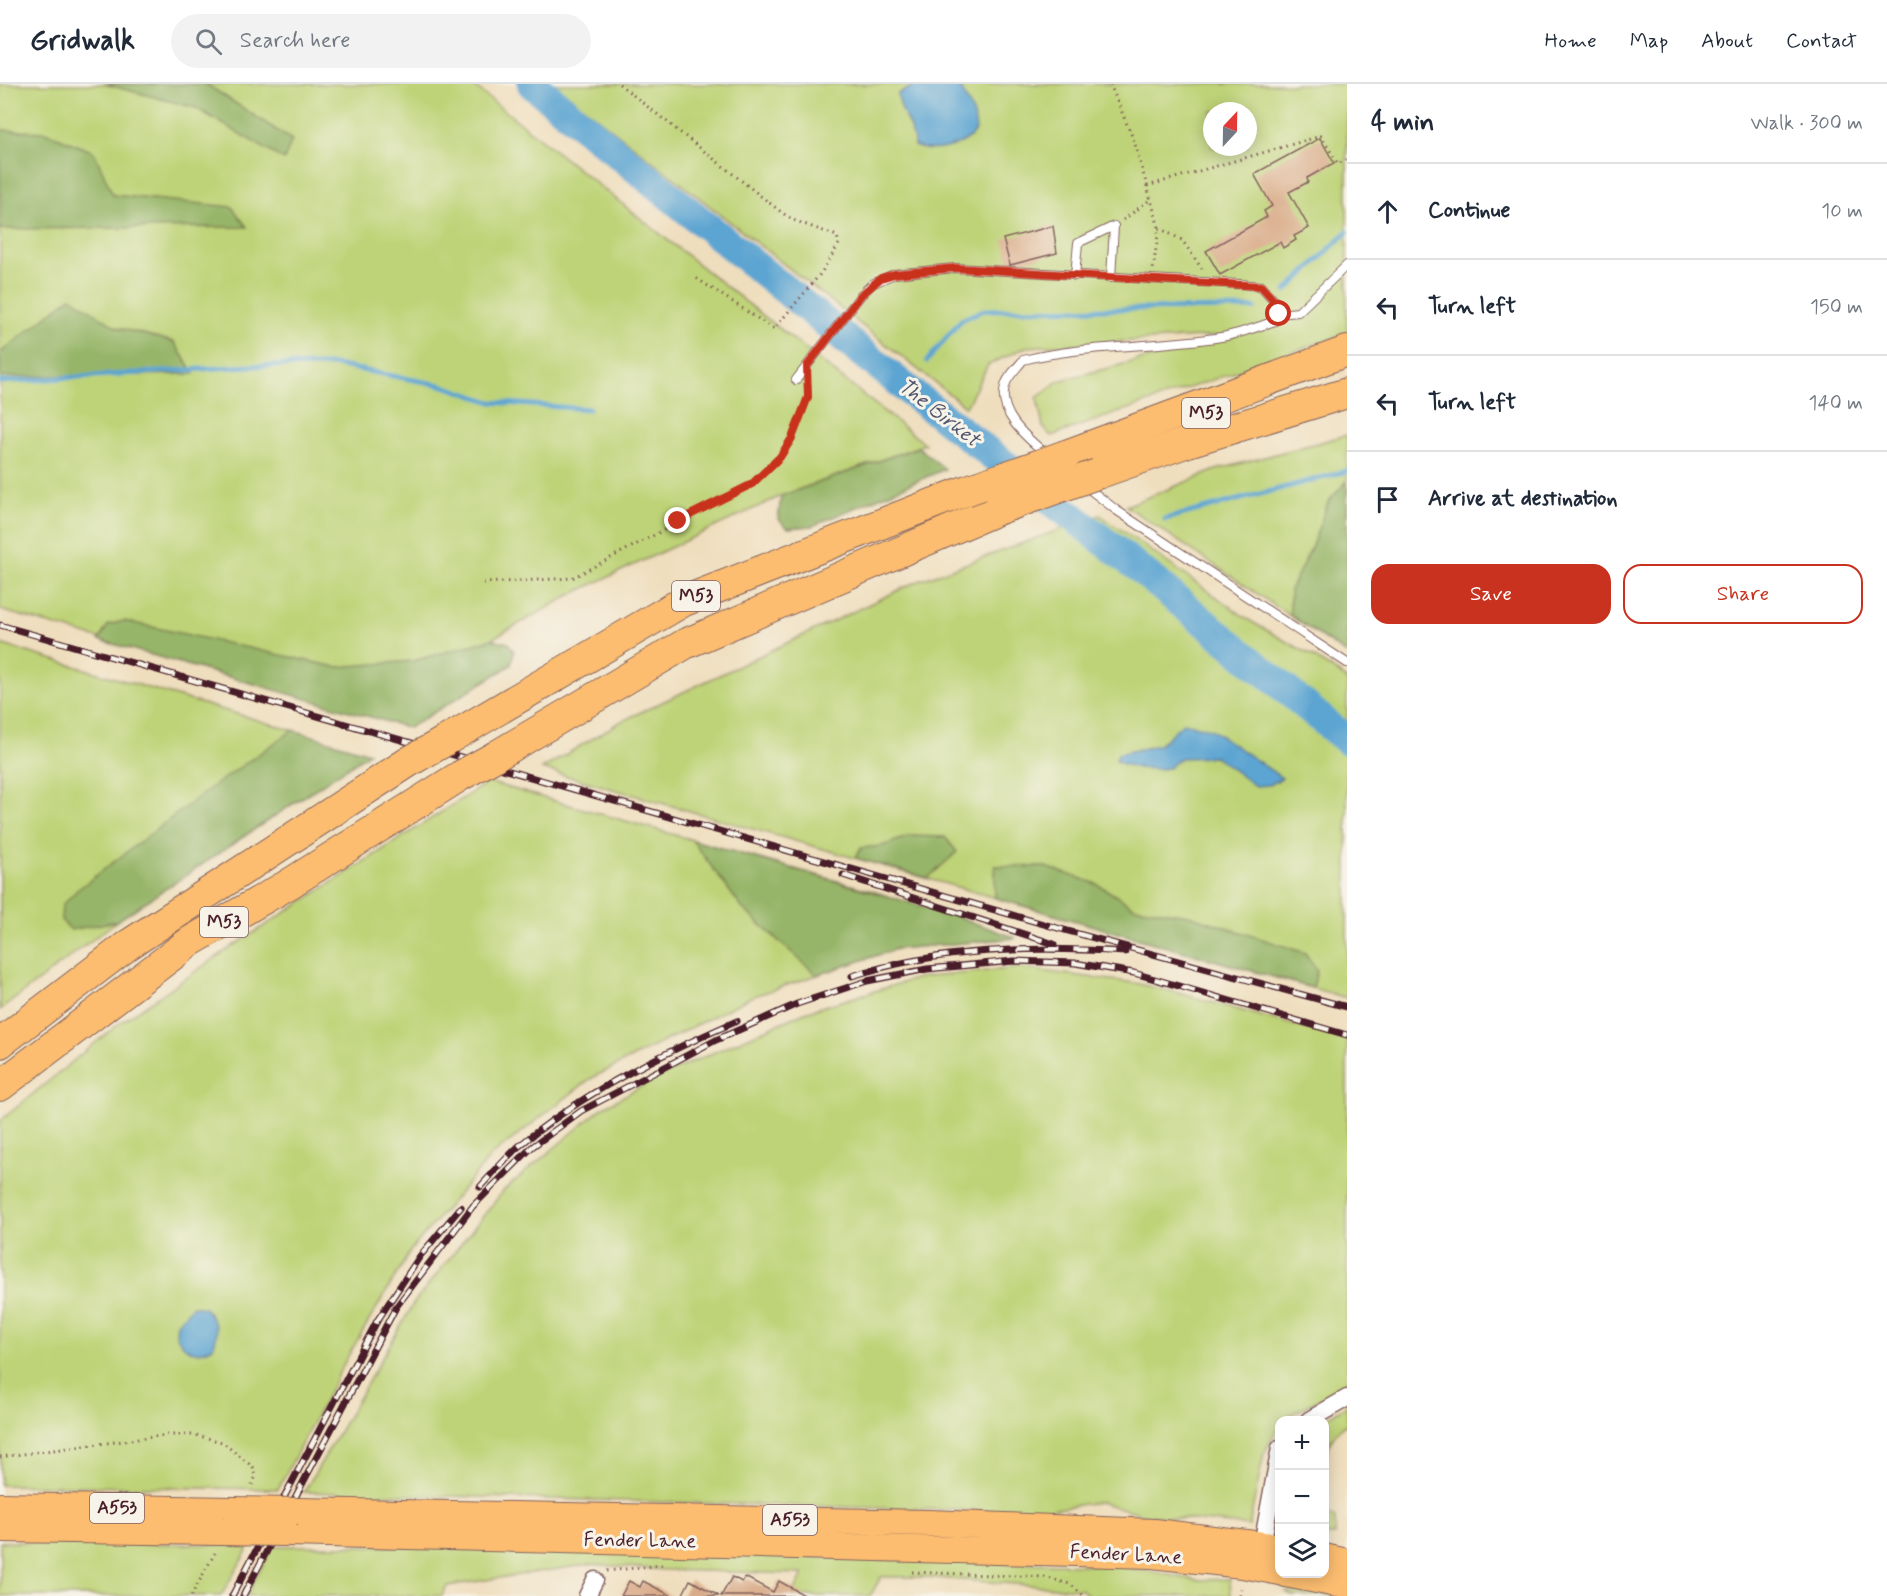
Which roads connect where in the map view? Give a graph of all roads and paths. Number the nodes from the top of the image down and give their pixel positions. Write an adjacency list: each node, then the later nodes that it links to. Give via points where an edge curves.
1 (619, 84): 10 (path, via 781,212 837,236 836,254 774,329)
2 (1110, 84): 4 (path, via 1134,141)
3 (1347, 159): 4 (path, via 1338,164 1322,136)
4 (1147, 186): 5 (path)
5 (1151, 199): 6 (path); 7 (path)
6 (1114, 226): 9 (lane, via 1078,243); 11 (lane)
7 (1159, 228): 12 (path); 13 (path, via 1182,240)
8 (1347, 265): 14 (lane, via 1298,312)
9 (1075, 276): 11 (lane); 16 (lane, via 955,268 881,278 861,295)
10 (696, 278)
11 (1111, 278): 12 (lane)
12 (1152, 281): 13 (lane)
13 (1212, 283): 14 (lane, via 1261,286 1277,304)
14 (1279, 314): 21 (lane, via 1275,321 1224,337 1063,350 1023,360 1006,383 1004,403 1021,434)
15 (1347, 351): 21 (highway)
16 (807, 366): 18 (lane); 22 (path, via 808,397 792,438 780,457 752,484 572,578)
17 (1347, 372): 21 (highway, M53)
18 (796, 380)
19 (1347, 393): 21 (highway, M53, via 1188,441)
20 (1347, 411): 21 (highway)
21 (1075, 468): 23 (lane, via 1116,510); 24 (highway, M53, bridge, via 965,491 684,601 410,761 128,945); 25 (highway, M53, bridge, via 997,510 685,644 191,941)
22 (483, 583)
23 (1347, 663)
24 (0, 1043)
25 (0, 1086)
26 (1347, 1398): 27 (street)
27 (1316, 1416)
28 (0, 1457): 30 (path, via 168,1435 196,1436 222,1443 253,1467)
29 (1278, 1470): 34 (street)
30 (256, 1476)
31 (0, 1506): 32 (main road, Fender Lane / A553, bridge, via 233,1510)
32 (293, 1522): 33 (main road, Fender Lane / A553, bridge, via 221,1532); 34 (main road, Fender Lane / A553, via 929,1523 1155,1532); 39 (main road, Fender Lane / A553, via 1152,1555)
33 (0, 1529)
34 (1271, 1546)
35 (1329, 1558): 36 (main road)
36 (1347, 1562)
37 (666, 1565): 41 (path, via 609,1569)
38 (906, 1571): 44 (path, via 1044,1577 1070,1584)
39 (1275, 1571)
40 (1306, 1578): 42 (main road)
41 (595, 1580): 43 (street)
42 (1347, 1586)
43 (587, 1596)
44 (1084, 1596)

